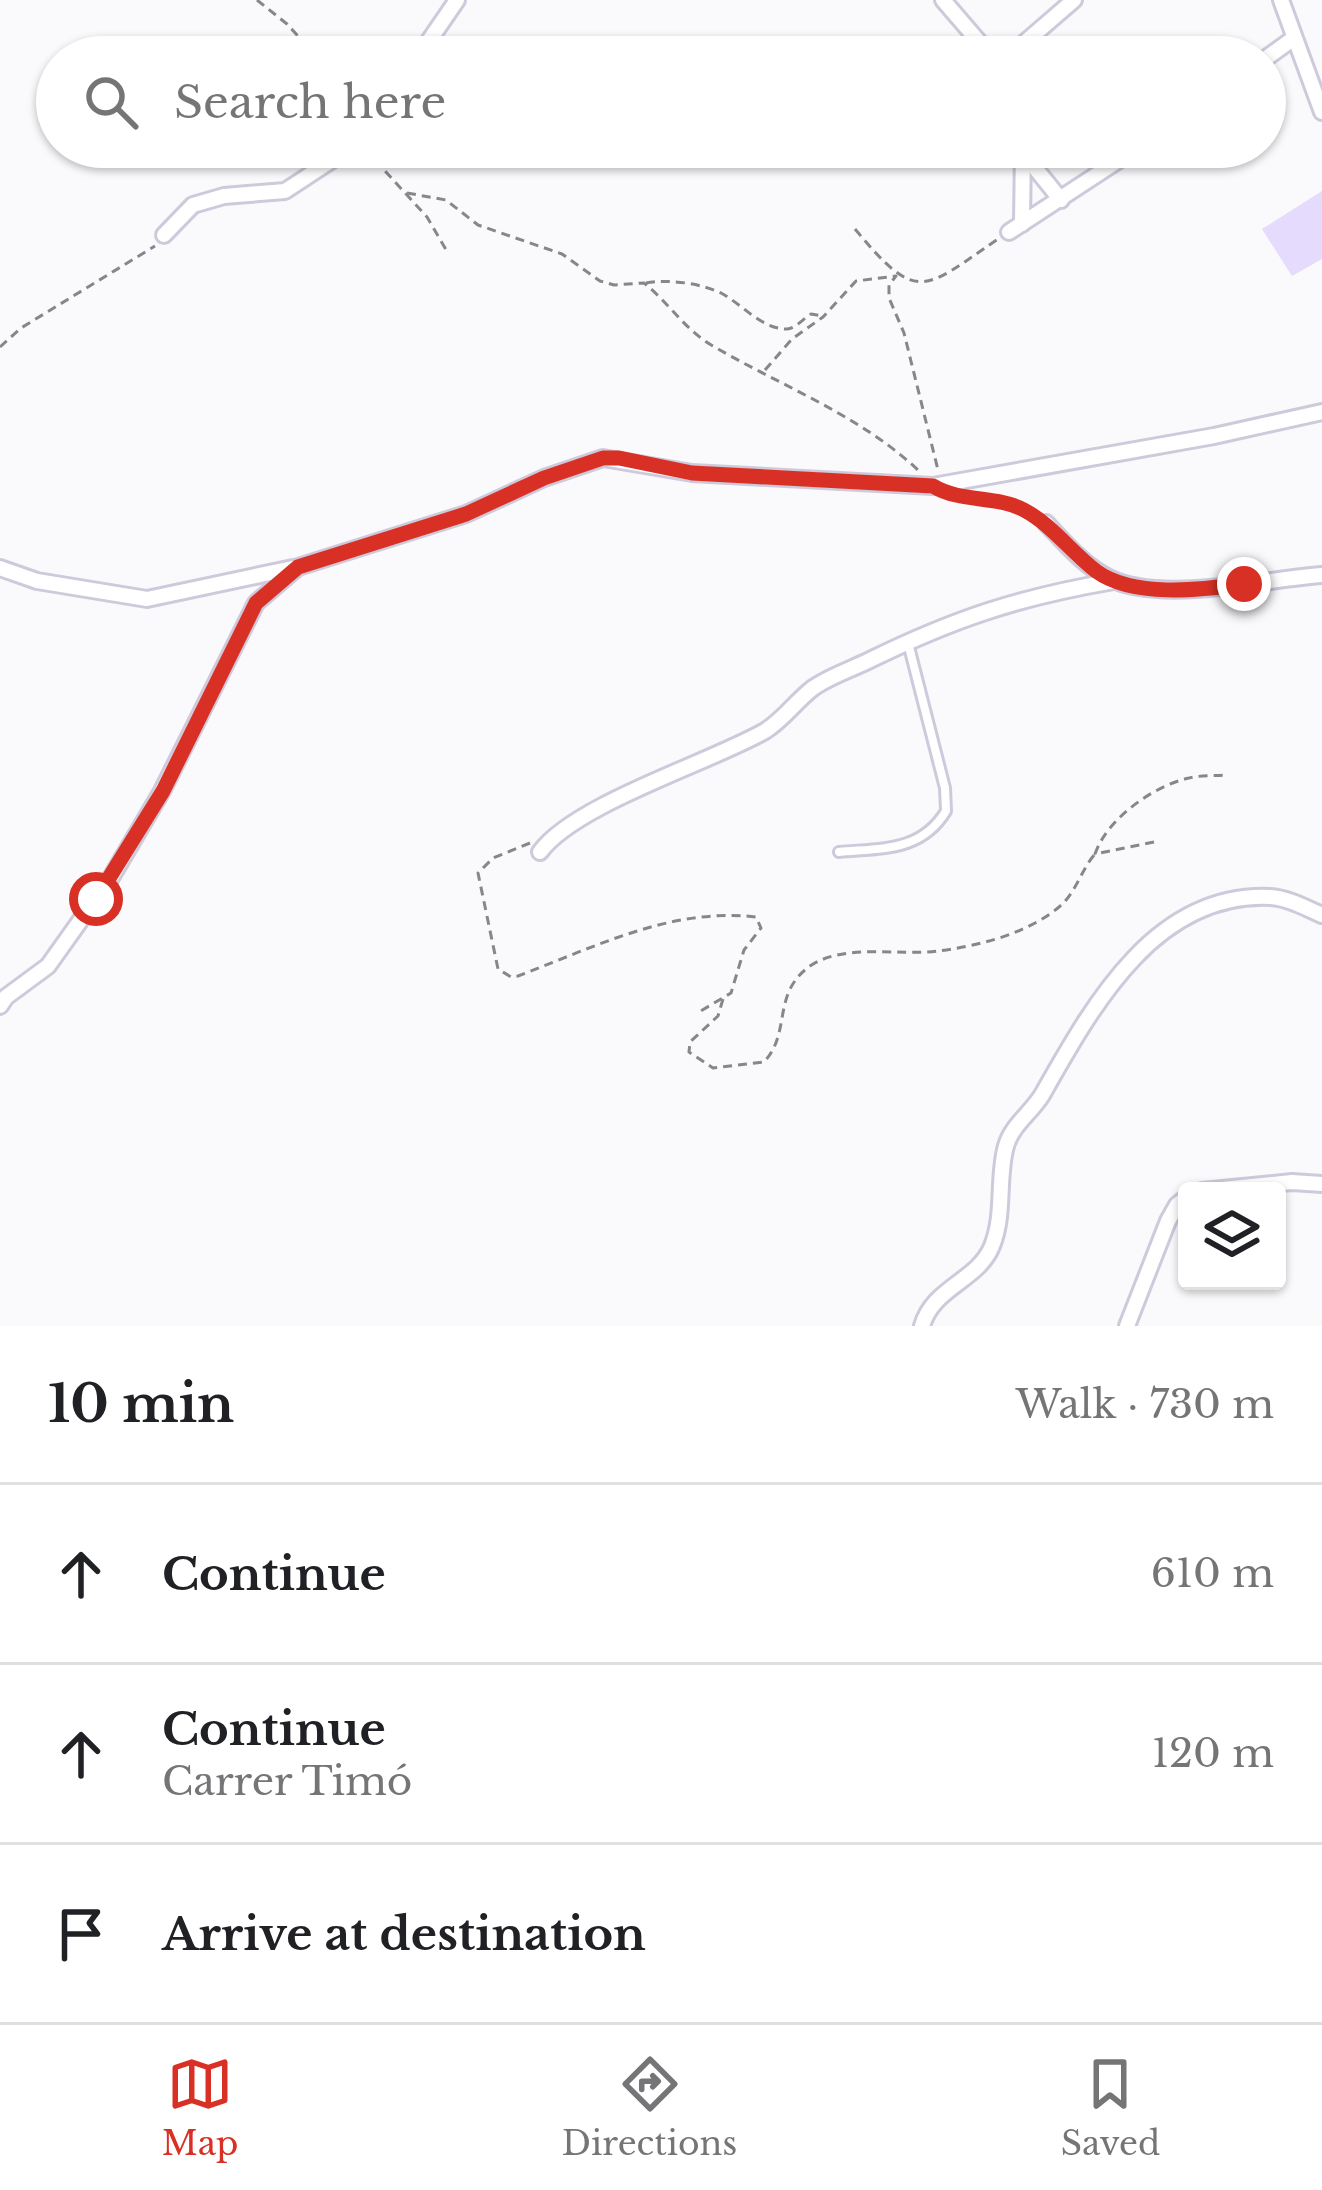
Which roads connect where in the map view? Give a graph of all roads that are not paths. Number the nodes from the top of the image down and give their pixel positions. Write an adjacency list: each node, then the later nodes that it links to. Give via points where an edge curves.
1 (457, 0): 5 (street)
2 (943, 0): 6 (street)
3 (1074, 0): 7 (street)
4 (1281, 0): 8 (street)
5 (435, 36)
6 (974, 36)
7 (1031, 36)
8 (1294, 38): 9 (street); 10 (street)
9 (1286, 44)
10 (1322, 112)
11 (320, 168): 17 (street, via 285,191 193,206)
12 (1023, 168): 16 (street)
13 (1036, 168): 15 (street)
14 (1102, 168): 15 (street)
15 (1056, 194): 16 (street, via 1034,189); 16 (street, via 1016,228)
16 (1022, 199)
17 (164, 235)
18 (1322, 412): 20 (street, via 936,486 692,473 603,458 466,514)
19 (1046, 523): 23 (street)
20 (298, 567): 21 (street, via 147,599); 28 (street, via 256,603 112,877 48,965)
21 (0, 568)
22 (1322, 575): 23 (street, via 1208,589)
23 (1114, 581): 24 (street, via 1003,603)
24 (908, 641): 25 (street, via 814,687 769,729 648,784); 26 (lane, via 946,812 925,838 905,847)
25 (545, 846)
26 (839, 852)
27 (1322, 915): 32 (street, via 1272,897 1210,904 1151,944 1096,1002 1039,1100 1011,1131 992,1246 979,1268 938,1297)
28 (0, 1006)
29 (1286, 1183): 30 (street)
30 (1322, 1184)
31 (1178, 1203): 33 (street)
32 (922, 1326)
33 (1127, 1326)

